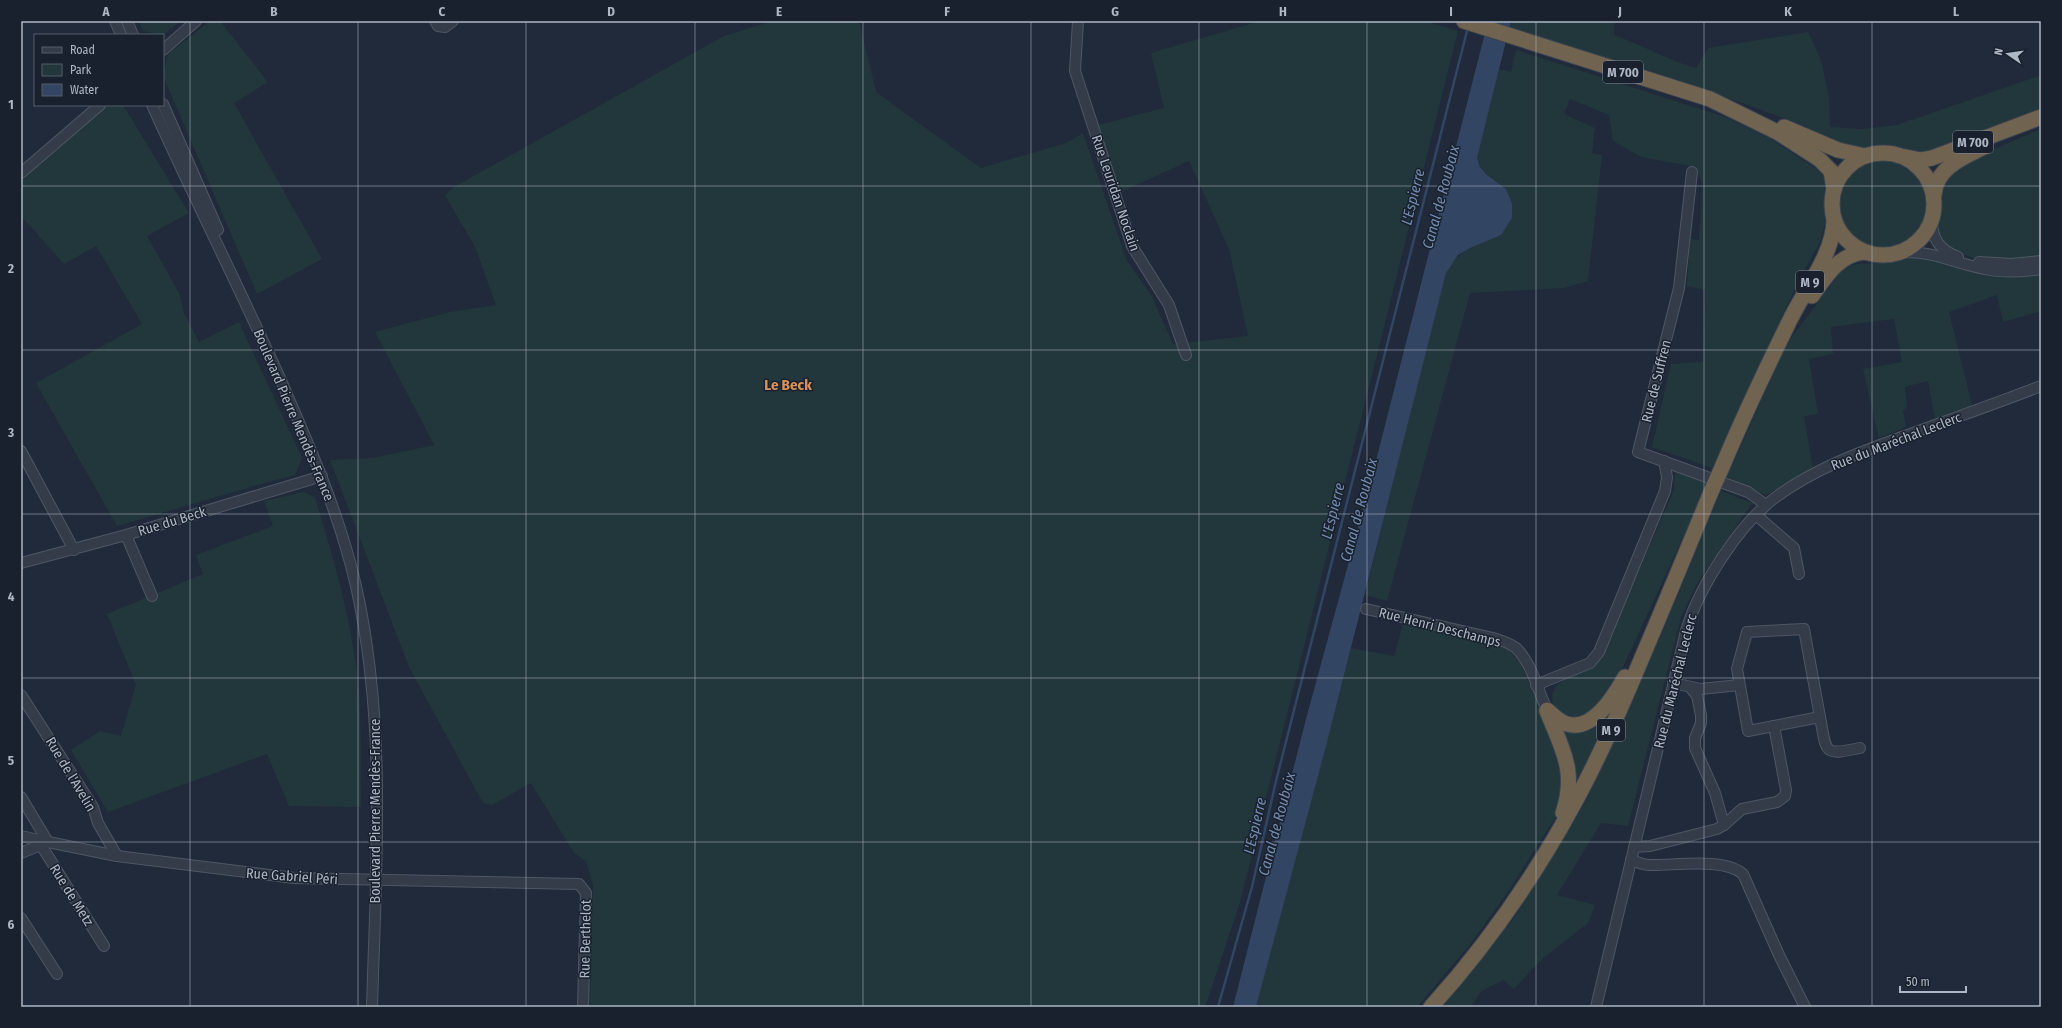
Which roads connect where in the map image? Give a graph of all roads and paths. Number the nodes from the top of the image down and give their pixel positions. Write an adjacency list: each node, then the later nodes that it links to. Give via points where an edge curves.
1 (115, 21): 8 (street)
2 (127, 21): 9 (street)
3 (196, 21): 10 (street)
4 (435, 21): 5 (street, via 438,26 445,27)
5 (453, 21)
6 (1078, 21): 31 (street, Rue Leuridan Noclain, via 1075,71 1129,239 1169,305)
7 (1464, 21): 11 (highway, M 700)
8 (121, 34)
9 (133, 34)
10 (164, 49)
11 (1710, 99): 17 (highway, M 700, via 1745,110 1838,150); 21 (highway, M 700, via 1777,132 1819,159 1831,171)
12 (99, 106): 19 (street)
13 (152, 106): 25 (street, Boulevard Pierre Mendès-France)
14 (164, 106): 25 (street, Boulevard Pierre Mendès-France)
15 (2041, 117): 18 (highway, M 700, via 1932,158 1921,160)
16 (2041, 123): 22 (highway, M 700, via 1990,144 1949,167 1938,178)
17 (1865, 156): 18 (highway, via 1884,153); 21 (highway, via 1846,169)
18 (1904, 157): 22 (highway, via 1923,171)
19 (23, 168)
20 (1692, 172): 34 (street, Rue de Suffren, via 1680,282 1638,452)
21 (1834, 189): 23 (highway)
22 (1934, 196): 24 (highway)
23 (1834, 218): 26 (highway, via 1845,239); 30 (highway, M 9, via 1830,244)
24 (1932, 220): 27 (highway, via 1920,240); 28 (street, via 1934,240 1944,250 1957,257 2001,264)
25 (223, 251): 35 (street, Boulevard Pierre Mendès-France)
26 (1865, 252): 27 (highway, via 1884,256); 30 (highway, M 9, via 1847,256 1831,269)
27 (1900, 253): 29 (street, via 1925,252 1967,265 1999,271)
28 (2041, 261)
29 (2041, 269)
30 (1778, 344): 43 (highway, M 9, bridge, via 1711,492)
31 (1186, 356)
32 (2041, 386): 36 (street, Rue du Maréchal Leclerc, via 1836,462 1796,483)
33 (21, 451): 39 (street)
34 (1664, 461): 36 (street, Rue de Suffren, via 1748,492); 46 (street, via 1667,477 1665,491 1600,652 1590,663)
35 (322, 476): 38 (street, Rue du Beck); 63 (street, Boulevard Pierre Mendès-France, via 351,566 366,642 377,748)
36 (1766, 505): 37 (street, Rue du Maréchal Leclerc)
37 (1756, 515): 41 (street, via 1794,548); 45 (street, Rue du Maréchal Leclerc, via 1719,561 1698,598)
38 (126, 535): 39 (street, Rue du Beck); 42 (street)
39 (74, 550): 40 (street, Rue du Beck)
40 (21, 563)
41 (1799, 574)
42 (152, 596)
43 (1667, 599): 50 (highway, via 1655,614 1639,652 1604,709 1584,723 1573,725 1562,722); 57 (highway, M 9, via 1602,751)
44 (1366, 609): 46 (street, Rue Henri Deschamps, via 1502,641 1520,654)
45 (1673, 683): 48 (street); 59 (street, Rue du Maréchal Leclerc)
46 (1536, 685): 50 (street, Rue Henri Deschamps)
47 (1739, 685): 48 (street, via 1704,690); 51 (street, via 1738,665 1747,632 1804,629); 52 (street, via 1748,731)
48 (1690, 687): 55 (street, via 1697,696 1701,716 1695,748 1715,793)
49 (21, 695): 61 (street, Rue de l'Avelin, via 92,807)
50 (1547, 710): 57 (highway, via 1567,762 1570,780 1566,803)
51 (1820, 717): 52 (street); 53 (street, via 1829,751 1838,753)
52 (1774, 726): 55 (street, via 1785,796 1777,802 1742,809)
53 (1860, 748)
54 (21, 797): 58 (street, Rue de Metz)
55 (1724, 825): 59 (street, via 1650,846)
56 (21, 836): 58 (street, Rue Gabriel Péri)
57 (1553, 842): 70 (highway, M 9, via 1479,950)
58 (44, 843): 60 (street); 61 (street, Rue Gabriel Péri); 66 (street, Rue de Metz)
59 (1634, 847): 62 (street, Rue du Maréchal Leclerc)
60 (21, 853)
61 (117, 856): 63 (street, Rue Gabriel Péri, via 294,878)
62 (1631, 860): 71 (street, Rue du Maréchal Leclerc); 72 (street, via 1647,865 1699,862 1738,869 1743,874)
63 (375, 881): 64 (street, Rue Gabriel Péri); 68 (street, Boulevard Pierre Mendès-France)
64 (568, 883): 69 (street, Rue Berthelot, via 579,884 586,893)
65 (21, 918): 67 (street)
66 (104, 946)
67 (57, 974)
68 (372, 1007)
69 (583, 1007)
70 (1431, 1007)
71 (1596, 1007)
72 (1804, 1007)

